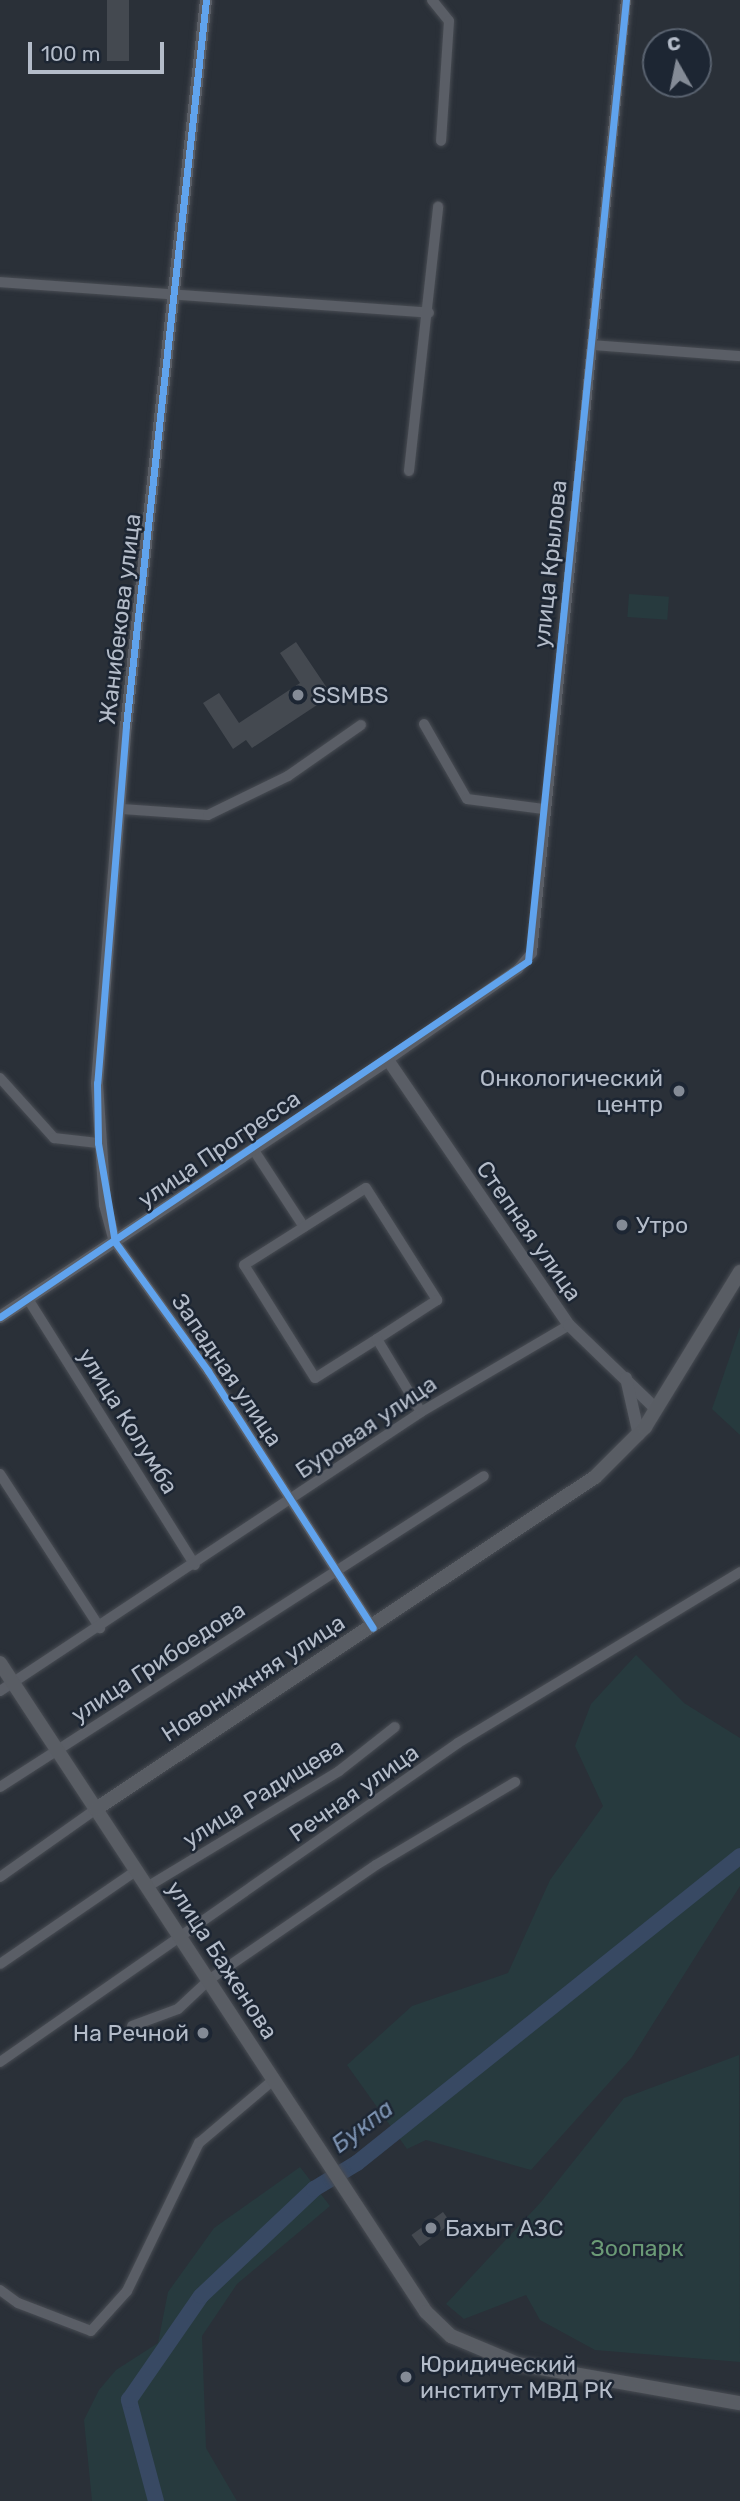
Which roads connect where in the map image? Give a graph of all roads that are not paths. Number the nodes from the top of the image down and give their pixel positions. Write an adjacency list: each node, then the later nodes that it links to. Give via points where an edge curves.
1 (206, 0): 7 (street, Жанибекова улица)
2 (432, 0): 4 (street, via 449,21)
3 (626, 0): 9 (street, улица Крылова)
4 (440, 141)
5 (438, 207): 8 (street)
6 (0, 282): 7 (street)
7 (176, 296): 8 (street); 14 (street, Жанибекова улица, via 126,726)
8 (429, 313): 11 (street)
9 (592, 345): 10 (street); 15 (street, улица Крылова)
10 (740, 356)
11 (409, 471)
12 (424, 724): 15 (street, via 467,799)
13 (361, 725): 14 (street, via 288,776 208,815)
14 (122, 809): 18 (street, Жанибекова улица, via 97,1083)
15 (543, 809): 16 (street, улица Крылова, via 528,961)
16 (388, 1059): 19 (street, улица Прогресса); 25 (street, Степная улица)
17 (0, 1079): 18 (street, via 54,1138)
18 (98, 1143): 21 (street, Жанибекова улица)
19 (253, 1149): 20 (street); 21 (street, улица Прогресса)
20 (304, 1227): 26 (street, via 244,1265 315,1378); 26 (street, via 366,1188 402,1242 438,1300)
21 (115, 1242): 23 (street, улица Прогресса); 33 (street, Западная улица, via 208,1371)
22 (740, 1272): 28 (main road, Новонижняя улица)
23 (28, 1299): 24 (street, улица Прогресса); 34 (street, улица Колумба)
24 (0, 1317)
25 (569, 1325): 27 (street, Степная улица); 29 (street, Буровая улица)
26 (377, 1339): 29 (street)
27 (626, 1378): 28 (street, Степная улица); 30 (street)
28 (656, 1409): 30 (main road, Новонижняя улица)
29 (421, 1412): 33 (street, Буровая улица)
30 (639, 1435): 38 (main road, Новонижняя улица, via 553,1508)
31 (0, 1474): 37 (street)
32 (484, 1476): 35 (street, улица Грибоедова)
33 (291, 1502): 34 (street, Буровая улица); 35 (street, Западная улица)
34 (195, 1564): 37 (street, Буровая улица)
35 (337, 1571): 38 (street, Западная улица); 43 (street, улица Грибоедова)
36 (740, 1572): 50 (street, Речная улица, via 458,1744)
37 (100, 1628): 40 (street, Буровая улица)
38 (373, 1628): 46 (main road, Новонижняя улица)
39 (0, 1663): 40 (main road, улица Баженова)
40 (13, 1682): 41 (street, Буровая улица); 43 (main road, улица Баженова)
41 (0, 1691)
42 (395, 1727): 49 (street, улица Радищева, via 339,1771)
43 (57, 1749): 45 (street, улица Грибоедова); 46 (main road, улица Баженова)
44 (515, 1782): 52 (street, via 376,1865)
45 (0, 1787)
46 (96, 1809): 47 (main road, улица Баженова); 48 (street, Новонижняя улица)
47 (136, 1871): 49 (main road, улица Баженова); 51 (street)
48 (0, 1877)
49 (147, 1887): 50 (main road, улица Баженова)
50 (180, 1936): 52 (main road, улица Баженова); 54 (street, Речная улица)
51 (0, 1964)
52 (210, 1979): 53 (street, via 178,2009); 55 (main road, улица Баженова)
53 (132, 2026)
54 (0, 2062)
55 (272, 2081): 56 (street, via 200,2143 127,2291 91,2331 18,2303); 57 (main road, улица Баженова, via 404,2284 451,2336 518,2364)
56 (0, 2290)
57 (740, 2403)

